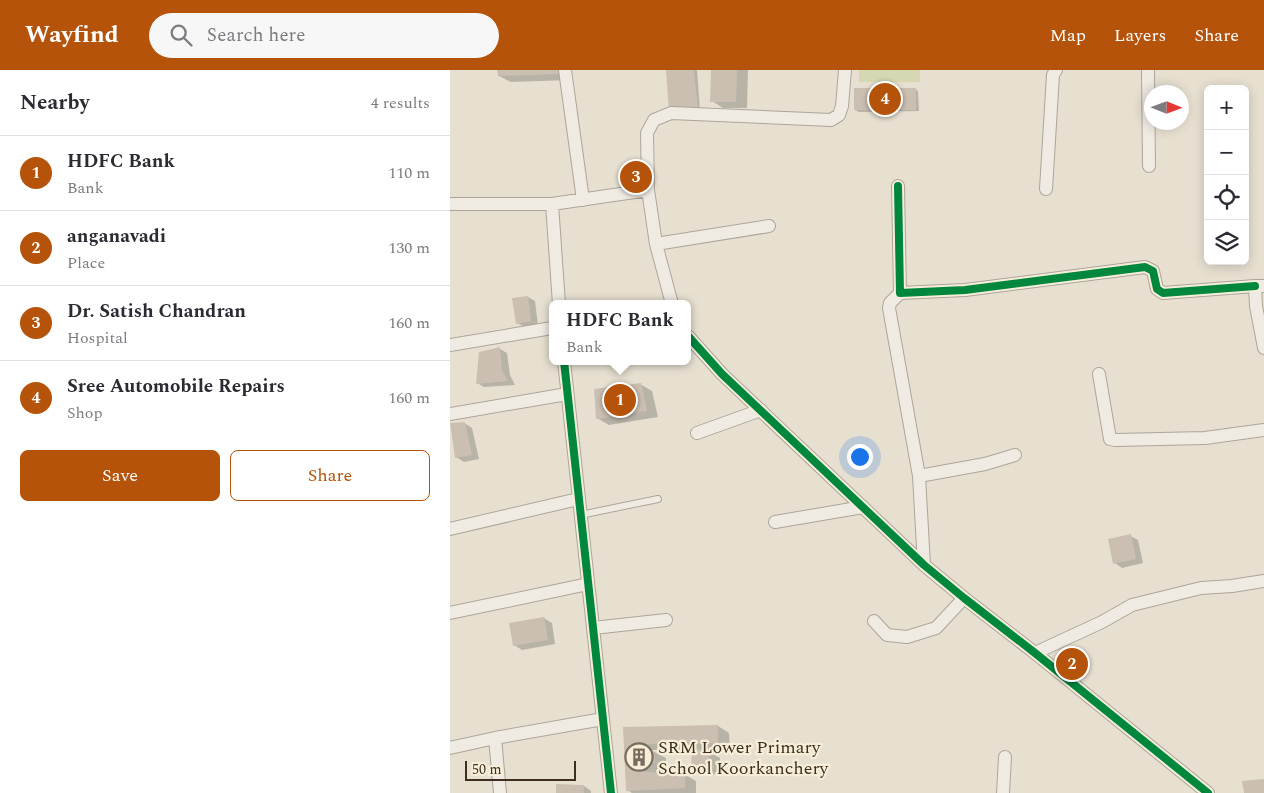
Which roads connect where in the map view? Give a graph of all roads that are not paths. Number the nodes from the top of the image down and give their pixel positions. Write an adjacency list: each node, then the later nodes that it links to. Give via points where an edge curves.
1 (565, 70): 9 (street)
2 (845, 70): 8 (street, via 842,106 839,115 831,120 672,113 654,120 647,132)
3 (1056, 70): 7 (street, via 1053,75)
4 (1148, 70): 5 (street)
5 (1149, 166)
6 (898, 186): 15 (street)
7 (1046, 189)
8 (648, 190): 9 (street); 13 (street)
9 (583, 200): 11 (street)
10 (450, 204): 11 (street)
11 (552, 204): 16 (street)
12 (768, 226): 13 (street)
13 (656, 244): 17 (street)
14 (1260, 286): 15 (street, via 1163,293 1157,289 1153,271 1145,267 965,290); 21 (street, via 1256,306)
15 (900, 293): 30 (street, via 888,308)
16 (559, 300)
17 (671, 300)
18 (549, 328): 20 (street)
19 (691, 339): 25 (street)
20 (450, 345)
21 (1264, 348)
22 (564, 365): 24 (street)
23 (1098, 374): 27 (street, via 1110,439 1205,438)
24 (567, 394): 26 (street); 31 (street)
25 (761, 410): 28 (street); 33 (street)
26 (450, 414)
27 (1264, 430)
28 (697, 433)
29 (1015, 455): 30 (street)
30 (919, 476): 37 (street)
31 (578, 499): 34 (street); 36 (street)
32 (658, 499): 34 (lane)
33 (863, 507): 35 (street); 37 (street)
34 (580, 516): 39 (street)
35 (775, 522)
36 (450, 529)
37 (924, 564): 40 (street)
38 (1264, 581): 45 (street, via 1200,588 1132,605)
39 (588, 584): 41 (street); 44 (street)
40 (964, 598): 43 (street, via 936,628 907,637 887,635); 45 (street)
41 (450, 614)
42 (666, 620): 44 (street)
43 (874, 621)
44 (593, 628): 46 (street)
45 (1035, 653): 53 (street)
46 (603, 719): 47 (street); 51 (street)
47 (495, 738): 48 (street); 50 (street)
48 (450, 748)
49 (1005, 757): 52 (street)
50 (500, 793)
51 (611, 793)
52 (1003, 793)
53 (1208, 793)

